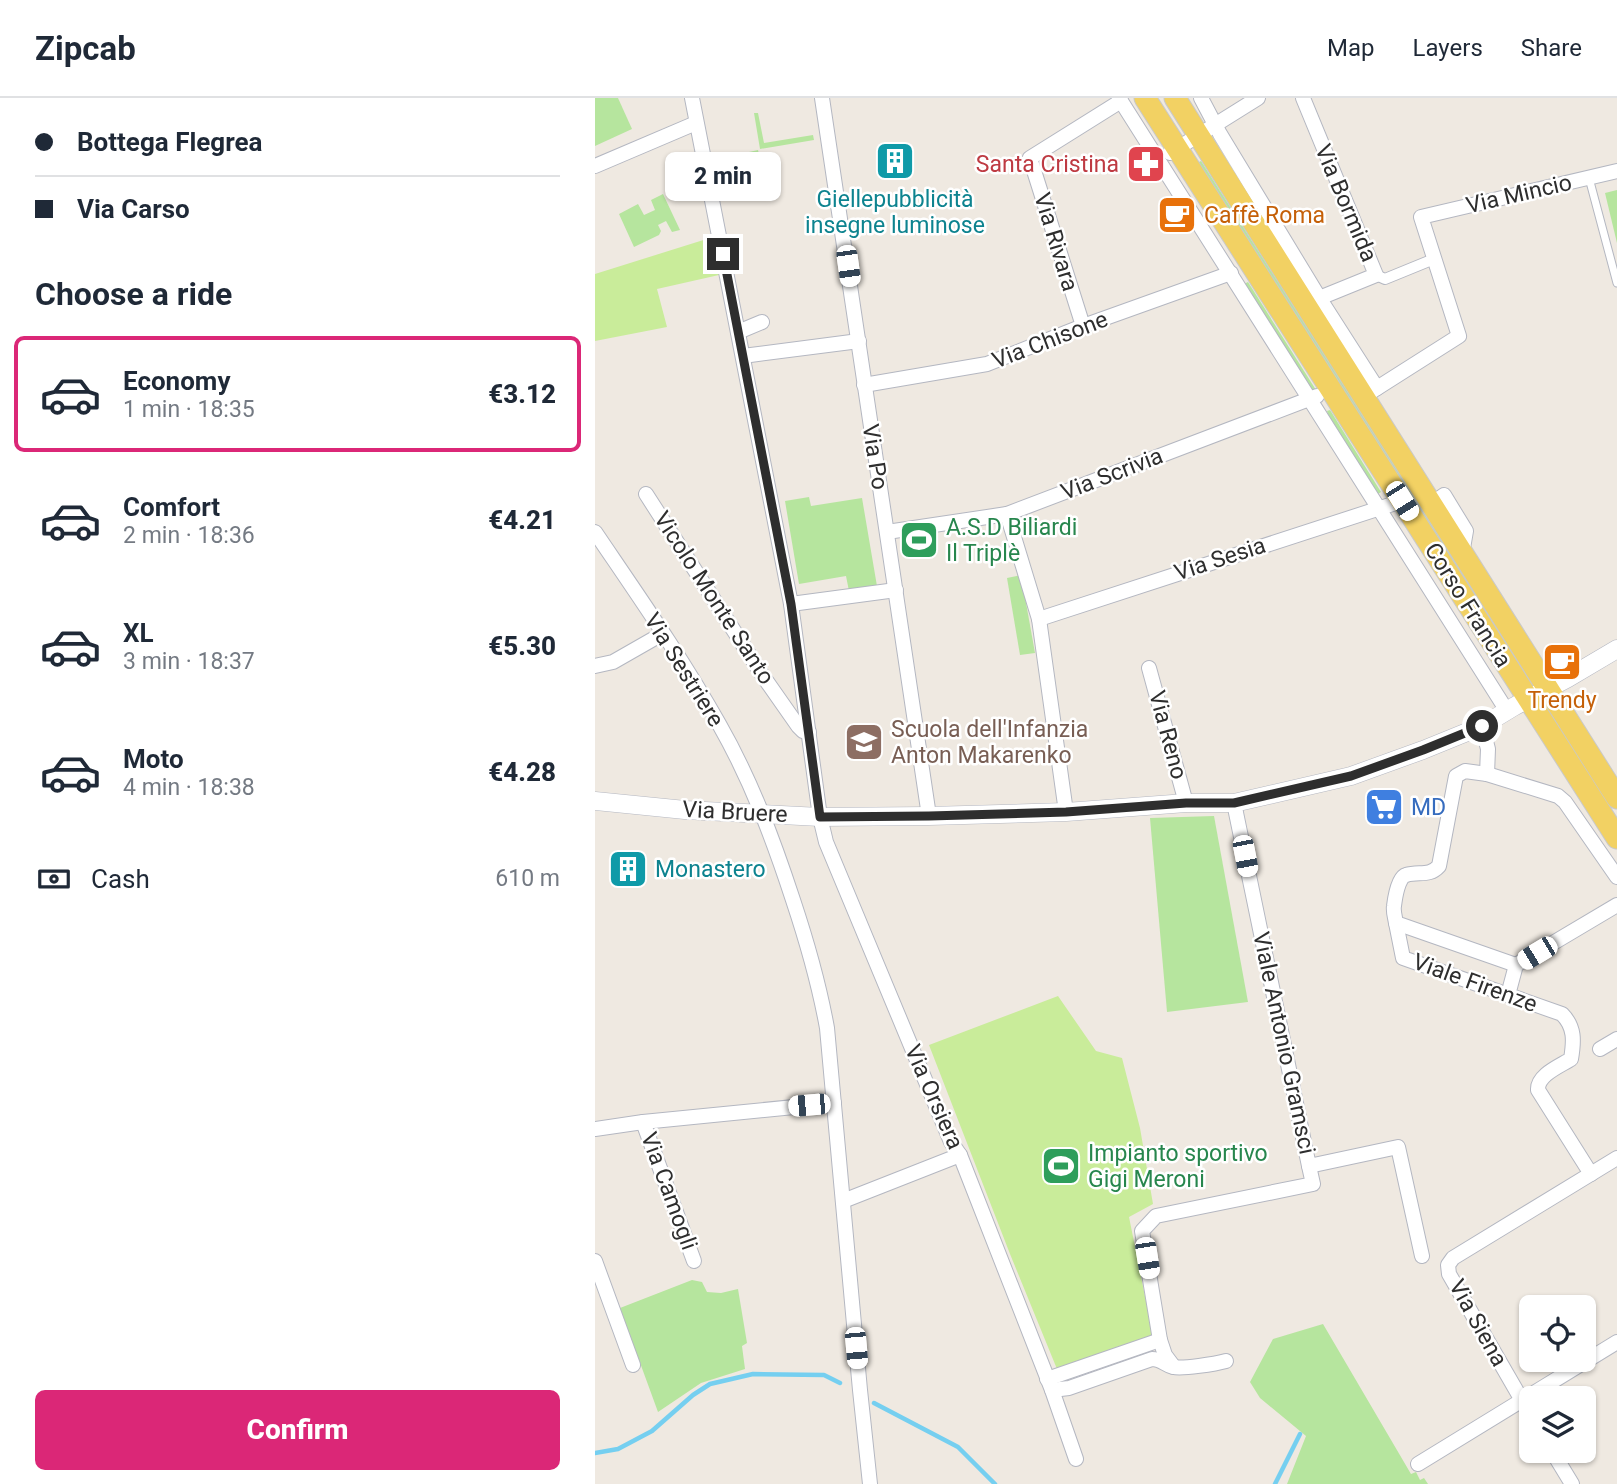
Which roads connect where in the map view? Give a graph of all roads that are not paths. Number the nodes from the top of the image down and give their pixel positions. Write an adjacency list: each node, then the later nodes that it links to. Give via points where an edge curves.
1 (692, 98): 9 (street, Via Orsiera)
2 (822, 98): 25 (street, Via Po)
3 (1145, 98): 11 (main road, Corso Francia)
4 (1175, 98): 10 (main road, Corso Francia)
5 (1201, 98): 10 (street, Corso Francia)
6 (1258, 98): 10 (street)
7 (1303, 98): 19 (street, Via Bormida)
8 (1120, 99): 12 (street, Corso Francia); 23 (street, Via Rivara, via 1030,158)
9 (696, 123): 13 (street); 24 (street, Via Orsiera)
10 (1206, 130): 11 (street); 21 (main road, Corso Francia)
11 (1177, 148): 12 (street); 17 (main road, Corso Francia)
12 (1158, 160): 18 (street, Corso Francia)
13 (595, 166)
14 (1617, 171): 15 (street, Via Mincio)
15 (1589, 178): 16 (street, Via Mincio, via 1421,217); 20 (lane)
16 (1434, 259): 19 (street, via 1385,279); 29 (street, via 1459,336)
17 (1252, 266): 18 (street); 28 (main road, Corso Francia)
18 (1232, 275): 23 (street, Via Chisone); 30 (street, Corso Francia)
19 (1376, 275): 21 (street, Via Bormida)
20 (1617, 283)
21 (1312, 301): 29 (main road, Corso Francia)
22 (762, 321): 24 (street)
23 (1083, 327): 27 (street, Via Chisone, via 987,364)
24 (739, 332): 26 (street, Via Orsiera)
25 (859, 341): 26 (street); 27 (street, Via Po)
26 (743, 356): 39 (street, Via Orsiera)
27 (864, 385): 36 (street, Via Po)
28 (1332, 391): 30 (street, Via Scrivia); 32 (main road, Corso Francia)
29 (1370, 393): 45 (main road, Corso Francia)
30 (1310, 398): 33 (street, Corso Francia); 34 (street, Via Scrivia)
31 (646, 494): 48 (street, Vicolo Monte Santo, via 797,726)
32 (1402, 501): 33 (street, Via Sesia); 45 (main road, Corso Francia)
33 (1378, 508): 40 (street, Via Sesia); 46 (street, Corso Francia)
34 (1007, 514): 36 (street, Via Scrivia); 40 (street)
35 (595, 532): 37 (street, Via Sestriere)
36 (887, 532): 38 (street, Via Po)
37 (602, 553): 41 (street, Via Sestriere)
38 (896, 590): 39 (street); 56 (street, Via Po)
39 (791, 604): 48 (street, Via Orsiera)
40 (1039, 619): 54 (street)
41 (662, 634): 43 (street, via 613,662); 55 (street, Via Sestriere, via 720,726)
42 (1617, 649): 45 (street, Via Bruere)
43 (595, 666)
44 (1149, 668): 52 (street, Via Reno)
45 (1538, 694): 46 (street, Via Bruere); 50 (main road, Corso Francia); 58 (main road, Corso Francia)
46 (1507, 711): 47 (street, Via Bruere)
47 (1482, 726): 49 (street); 53 (street, Via Bruere, via 1351,776)
48 (809, 732): 57 (street, Via Orsiera)
49 (1487, 774): 59 (street, via 1566,802); 61 (street, Viale Firenze, via 1465,771 1455,776 1439,866 1427,874 1401,878 1393,908)
50 (1614, 788)
51 (595, 801): 55 (street, Via Bruere)
52 (1186, 803): 53 (street, Via Bruere); 54 (street, Via Bruere)
53 (1234, 803): 71 (street, Viale Antonio Gramsci)
54 (1066, 812): 56 (street, Via Bruere)
55 (763, 814): 57 (street, Via Bruere); 66 (street, Via Sestriere, via 823,1002)
56 (929, 816): 57 (street, Via Bruere)
57 (820, 817): 69 (street, Via Orsiera, via 831,854)
58 (1617, 838)
59 (1617, 877)
60 (1617, 905): 62 (street)
61 (1396, 923): 62 (street, Viale Firenze); 63 (street, Viale Firenze, via 1403,958)
62 (1517, 965): 63 (street)
63 (1508, 995): 72 (street, Viale Firenze, via 1568,1020 1574,1040 1571,1059 1542,1078 1538,1090)
64 (1617, 1039): 65 (street)
65 (1600, 1049)
66 (834, 1103): 67 (street, Via Camogli); 73 (street, Via Sestriere)
67 (643, 1122): 68 (street, Via Camogli); 76 (street, Via Camogli)
68 (595, 1129)
69 (960, 1155): 73 (street); 82 (street, Via Orsiera)
70 (1617, 1158): 72 (street)
71 (1309, 1166): 74 (street, Viale Antonio Gramsci, via 1398,1147); 77 (street, via 1313,1184 1156,1216 1142,1231)
72 (1591, 1174): 84 (street, Via Siena, via 1448,1265)
73 (843, 1201): 89 (street, Via Sestriere)
74 (1422, 1256)
75 (595, 1261): 80 (street)
76 (694, 1261)
77 (1160, 1340): 81 (street); 82 (street)
78 (1617, 1342): 83 (street)
79 (1226, 1361): 81 (street)
80 (633, 1365)
81 (1174, 1367): 82 (street, via 1152,1359 1069,1388)
82 (1050, 1384): 86 (street, Via Orsiera)
83 (1544, 1386)
84 (1519, 1396)
85 (1519, 1401): 88 (street)
86 (1076, 1459)
87 (1559, 1463): 90 (street)
88 (1417, 1464)
89 (870, 1484)
90 (1572, 1484)

